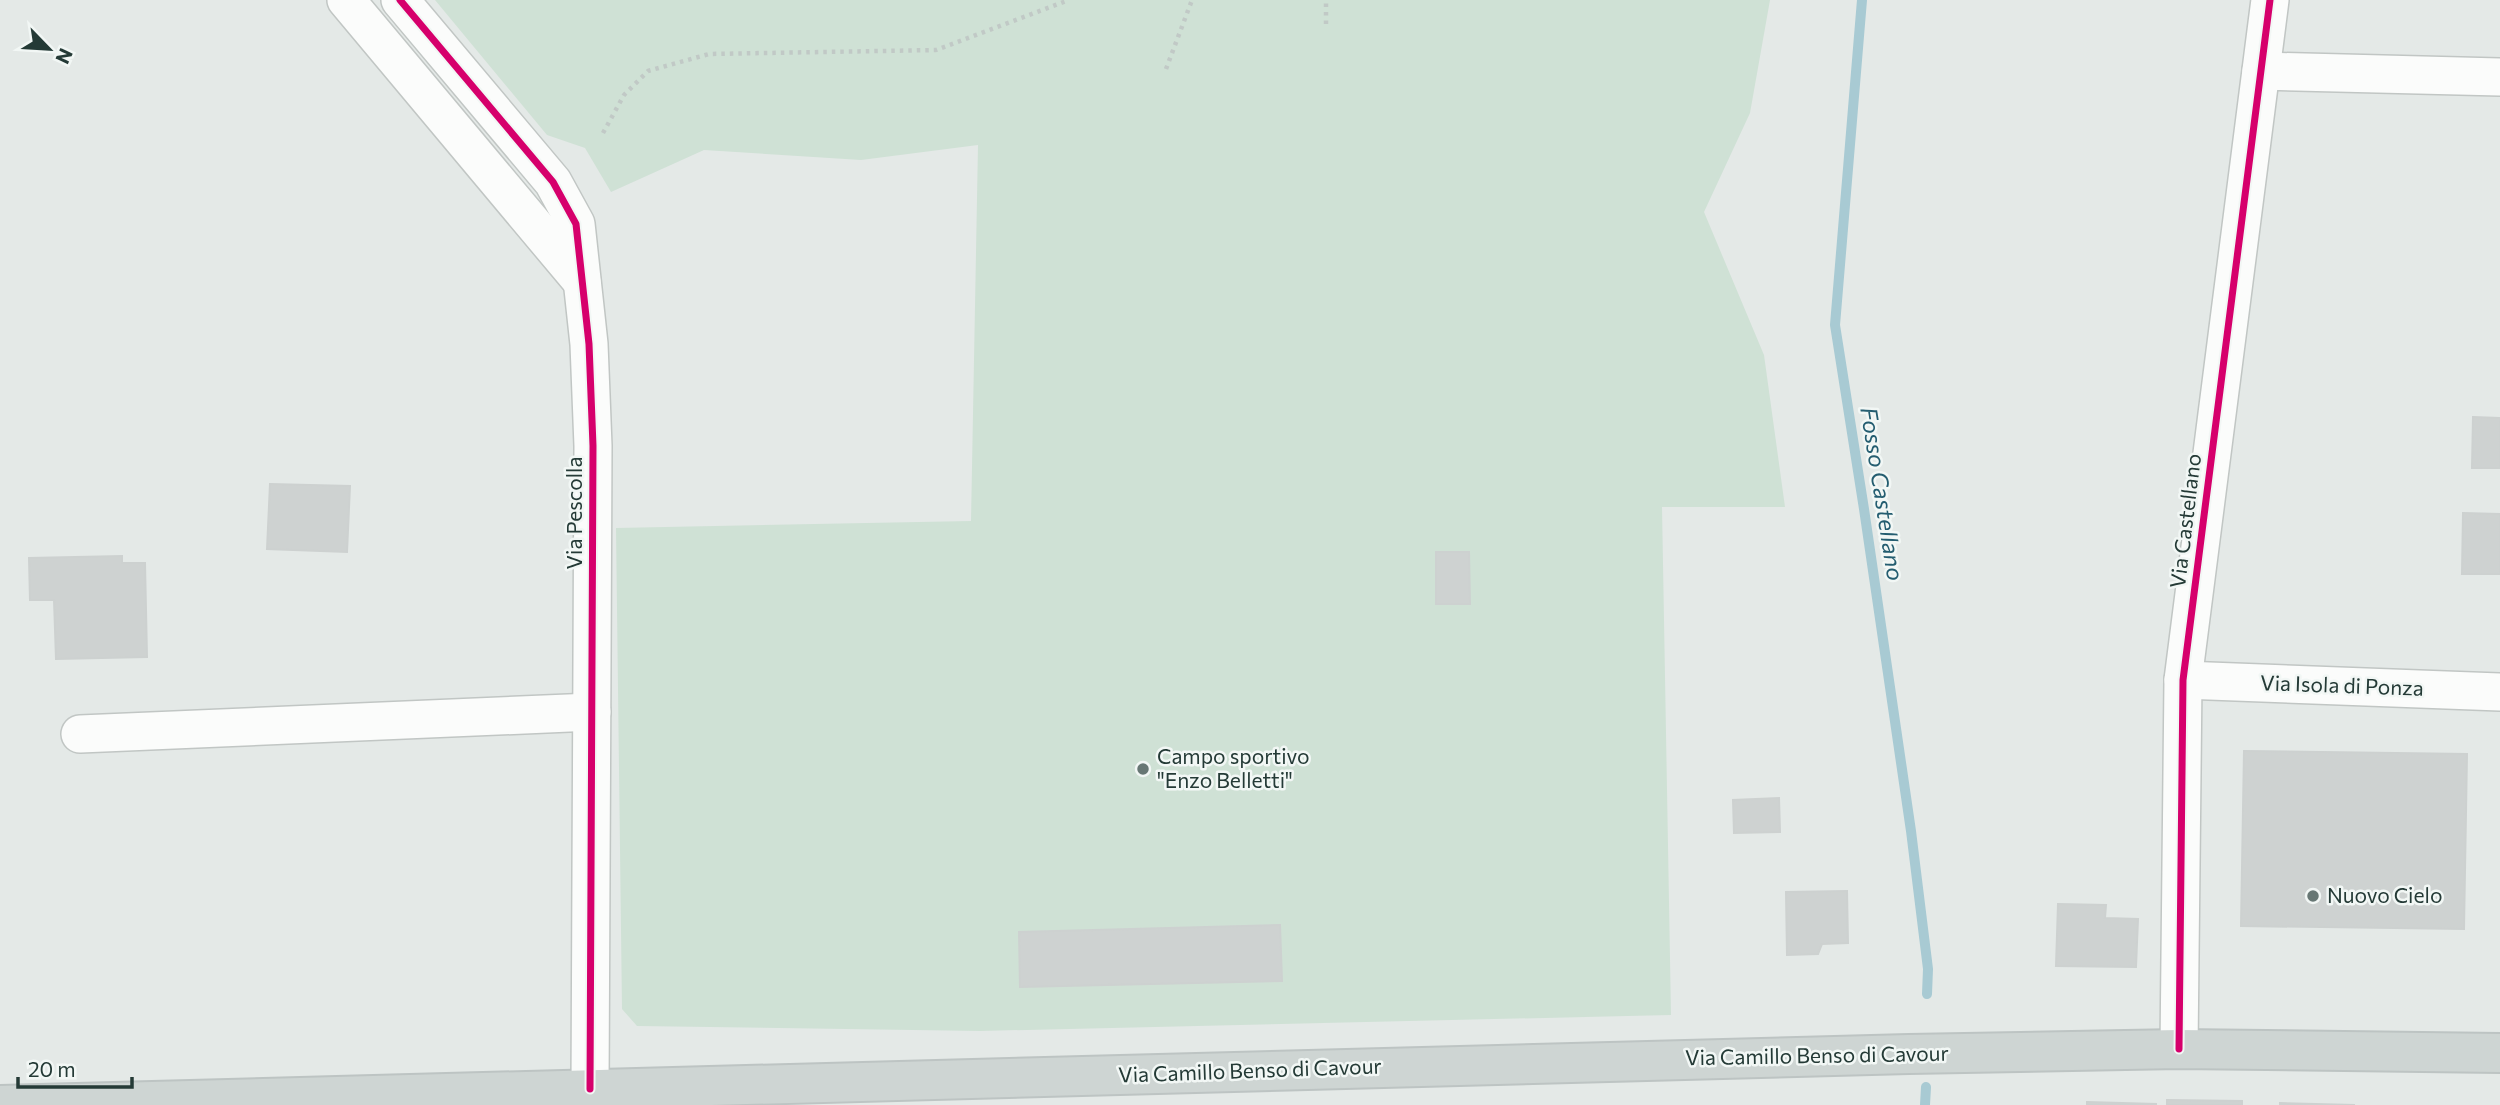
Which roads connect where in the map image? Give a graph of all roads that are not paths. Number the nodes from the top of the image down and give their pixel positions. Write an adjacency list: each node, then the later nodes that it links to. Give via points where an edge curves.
1 (346, 0): 6 (street)
2 (400, 0): 6 (street, Via Pescolla, via 553,182 576,224)
3 (2270, 0): 4 (street, Via Castellano)
4 (2261, 71): 5 (street); 7 (street, Via Castellano)
5 (2500, 77)
6 (582, 282): 9 (street, Via Pescolla, via 593,446)
7 (2183, 680): 8 (street, Via Isola di Ponza); 11 (street, Via Castellano)
8 (2500, 692)
9 (592, 712): 10 (street); 13 (street, Via Pescolla)
10 (80, 734)
11 (2179, 1049): 12 (main road, Via Camillo Benso di Cavour); 13 (main road, Via Camillo Benso di Cavour)
12 (2500, 1054)
13 (590, 1089): 14 (main road, Via Camillo Benso di Cavour)
14 (0, 1105)

